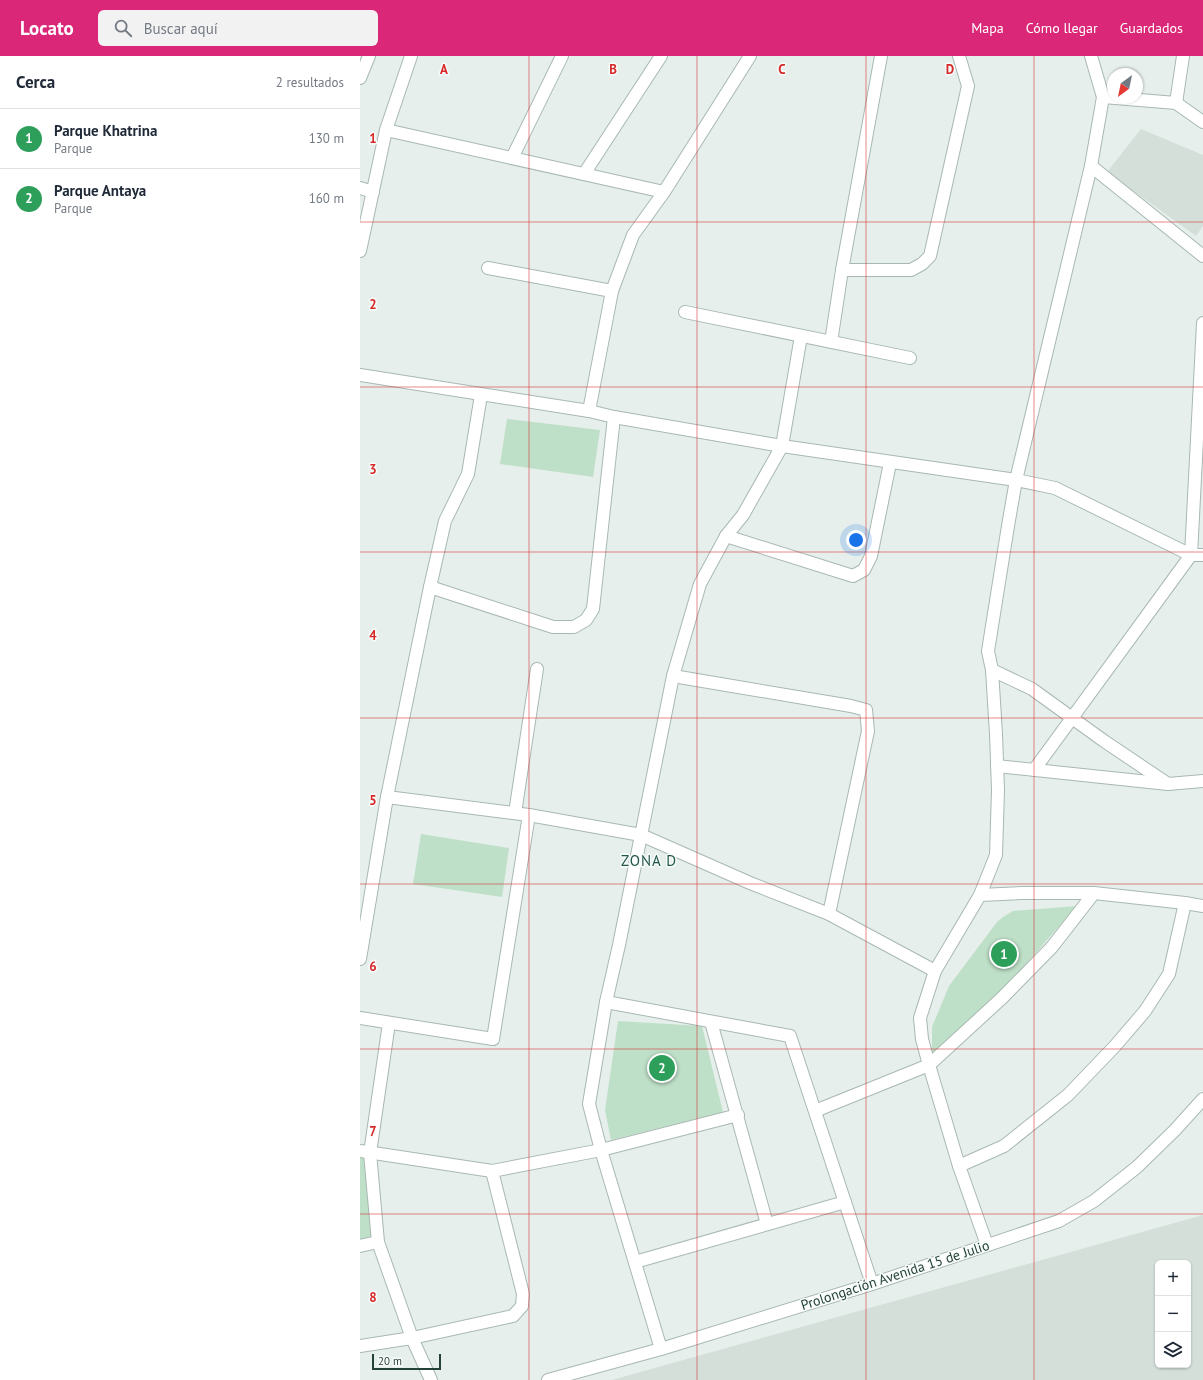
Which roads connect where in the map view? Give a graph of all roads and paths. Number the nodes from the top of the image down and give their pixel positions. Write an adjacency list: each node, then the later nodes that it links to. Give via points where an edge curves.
1 (369, 56): 10 (street)
2 (410, 56): 14 (street)
3 (562, 56): 15 (street)
4 (661, 56): 17 (street)
5 (750, 56): 20 (street)
6 (881, 56): 24 (street)
7 (959, 56): 24 (street, via 968,86 930,256 911,270)
8 (1091, 56): 11 (street)
9 (1183, 56): 12 (street)
10 (360, 78)
11 (1103, 97): 12 (street); 16 (street)
12 (1176, 103): 13 (street)
13 (1203, 122)
14 (386, 130): 15 (street); 19 (street)
15 (512, 158): 17 (street)
16 (1091, 166): 22 (street); 37 (street)
17 (584, 174): 20 (street)
18 (360, 188): 19 (street)
19 (373, 192): 21 (street)
20 (664, 192): 25 (street, via 632,235)
21 (360, 251)
22 (1203, 256)
23 (488, 268): 25 (street)
24 (842, 270): 29 (street)
25 (612, 291): 33 (street)
26 (685, 312): 28 (street)
27 (1203, 323): 39 (street)
28 (801, 336): 29 (street); 35 (street)
29 (831, 342): 30 (street)
30 (910, 358)
31 (360, 375): 32 (street)
32 (481, 395): 33 (street); 40 (street, via 468,474 446,521)
33 (589, 412): 34 (street)
34 (614, 417): 35 (street); 40 (street, via 593,609 586,620 574,627 553,627)
35 (782, 446): 36 (street); 38 (street, via 743,515)
36 (890, 463): 37 (street); 38 (street, via 871,556 864,570 853,576)
37 (1016, 480): 39 (street, via 1055,488); 42 (street, via 988,651)
38 (726, 536): 43 (street, via 700,584)
39 (1197, 555): 44 (street)
40 (430, 587): 49 (street)
41 (537, 669): 50 (street)
42 (992, 670): 44 (street, via 1032,689); 45 (street)
43 (673, 676): 52 (street); 57 (street, via 866,710 868,731)
44 (1072, 718): 46 (street); 48 (street)
45 (997, 766): 46 (street); 54 (street, via 996,855)
46 (1034, 770): 48 (street)
47 (1203, 781): 48 (street)
48 (1168, 784)
49 (387, 797): 50 (street); 58 (street)
50 (515, 813): 51 (street)
51 (529, 815): 52 (street); 63 (street, via 493,1039)
52 (641, 835): 57 (street); 60 (street)
53 (1094, 893): 54 (street); 55 (street); 64 (street, via 1052,947 1002,998)
54 (980, 895): 59 (street)
55 (1185, 902): 56 (street); 70 (street, via 1169,974 1145,1011 1068,1095 1004,1146)
56 (1203, 906)
57 (829, 914): 59 (street)
58 (360, 959)
59 (935, 971): 64 (street, via 920,1018)
60 (606, 1002): 62 (street); 68 (street, via 589,1104)
61 (360, 1018): 63 (street)
62 (711, 1022): 66 (street, via 790,1036); 67 (street)
63 (389, 1023): 69 (street)
64 (929, 1065): 66 (street); 70 (street)
65 (1203, 1099): 75 (street, Prolongación Avenida 15 de Julio, via 1137,1167 1094,1200 1059,1221)
66 (814, 1111): 72 (street)
67 (738, 1115): 68 (street); 73 (street)
68 (601, 1150): 71 (street); 77 (street)
69 (365, 1152): 71 (street); 74 (street)
70 (959, 1166): 75 (street)
71 (492, 1171): 79 (street, via 523,1294 522,1306 513,1316)
72 (845, 1202): 73 (street); 78 (street)
73 (767, 1224): 77 (street)
74 (378, 1242): 76 (street); 79 (street)
75 (987, 1245): 78 (street, Prolongación Avenida 15 de Julio)
76 (360, 1246)
77 (635, 1262): 81 (street)
78 (872, 1284): 81 (street, Prolongación Avenida 15 de Julio)
79 (412, 1338): 80 (street); 82 (street)
80 (360, 1346)
81 (661, 1349): 83 (street, Prolongación Avenida 15 de Julio)
82 (431, 1380)
83 (548, 1380)

